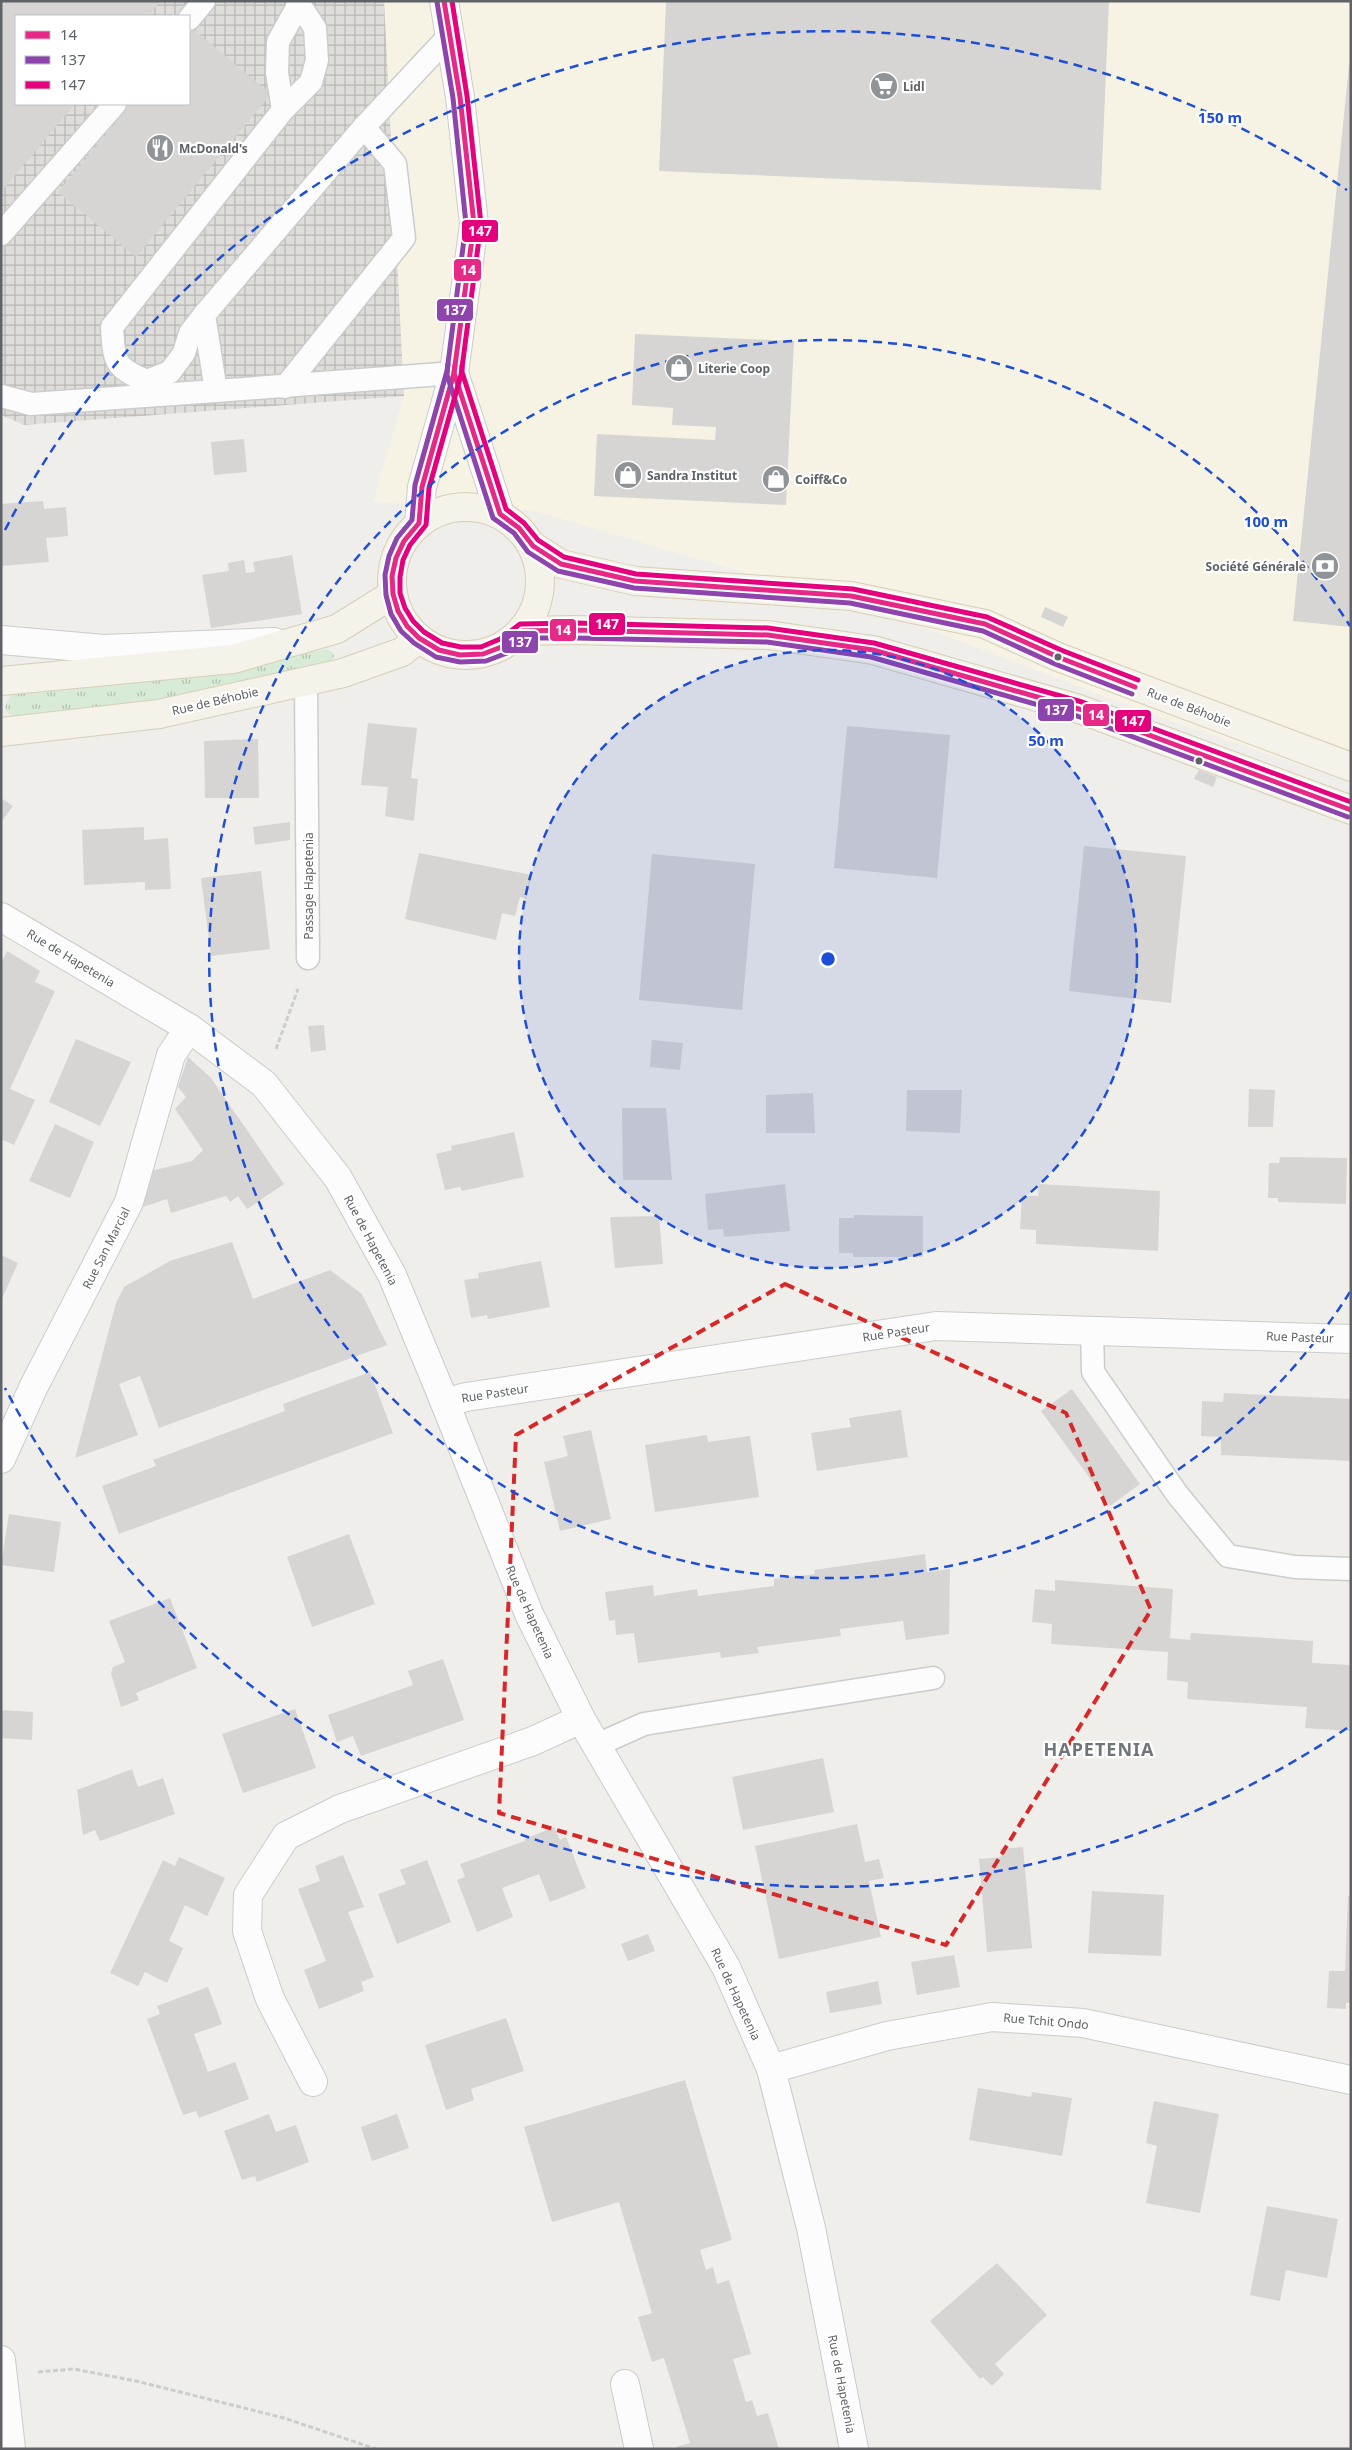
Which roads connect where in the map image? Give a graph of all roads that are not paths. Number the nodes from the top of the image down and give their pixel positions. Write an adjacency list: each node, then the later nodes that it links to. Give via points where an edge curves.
1 (204, 1): 4 (lane)
2 (444, 1): 5 (street)
3 (298, 3): 7 (lane, via 278,42 277,73); 7 (lane, via 315,28 317,60 311,82)
4 (190, 18)
5 (450, 35): 8 (lane); 11 (street, via 474,224)
6 (114, 105): 9 (lane)
7 (283, 110): 10 (lane, via 112,327 114,354 125,372 147,381 170,372 184,353 190,333)
8 (364, 127): 10 (lane); 12 (lane, via 395,164 404,238)
9 (1, 234)
10 (204, 315): 13 (lane)
11 (454, 373): 12 (lane); 15 (street); 16 (street, via 422,487)
12 (285, 387): 13 (lane)
13 (216, 392): 14 (lane, via 31,404)
14 (1, 396)
15 (500, 514): 16 (main road, via 483,508 465,507 447,509); 17 (main road, via 519,528)
16 (419, 522): 18 (main road, via 396,558)
17 (533, 546): 19 (main road, via 540,568 541,590 534,612); 26 (main road, Rue de Béhobie, via 561,564 635,581 851,596 985,624 1058,657)
18 (393, 594): 20 (main road, via 402,618); 22 (main road, via 337,629)
19 (522, 631): 20 (main road, via 504,646 483,654 460,655 439,650); 27 (main road, via 768,635 873,650 1078,709)
20 (419, 638): 23 (main road, Rue de Béhobie, via 402,652 343,673)
21 (1, 640): 22 (street, via 104,649)
22 (291, 641): 24 (main road, via 233,659)
23 (306, 680): 25 (main road, Rue de Béhobie, via 159,714); 29 (lane, Passage Hapetenia)
24 (1, 681)
25 (1, 732)
26 (1351, 768)
27 (1351, 810)
28 (1, 917): 30 (street, Rue de Hapetenia)
29 (308, 958)
30 (190, 1028): 33 (street, Rue de Hapetenia, via 264,1084 338,1178 392,1275); 34 (street, Rue San Marcial, via 171,1055 129,1202 33,1388)
31 (1092, 1329): 32 (street, Rue Pasteur); 33 (street, Rue Pasteur, via 936,1326 466,1397); 35 (lane, via 1094,1372 1177,1494 1228,1556 1295,1567)
32 (1351, 1339)
33 (446, 1403): 37 (street, Rue de Hapetenia, via 529,1614)
34 (1, 1459)
35 (1351, 1569)
36 (933, 1678): 38 (lane, via 644,1724)
37 (581, 1719): 38 (street, Rue de Hapetenia); 41 (street, via 532,1741 340,1809 286,1836 248,1896 247,1931 270,1999)
38 (597, 1744): 39 (street, Rue de Hapetenia, via 726,1967)
39 (771, 2069): 40 (street, Rue Tchit Ondo, via 887,2036 992,2017 1083,2023); 46 (street, Rue de Hapetenia, via 811,2228)
40 (1351, 2080)
41 (313, 2082)
42 (3, 2369): 44 (street)
43 (625, 2384): 45 (street)
44 (11, 2449)
45 (639, 2449)
46 (854, 2449)

